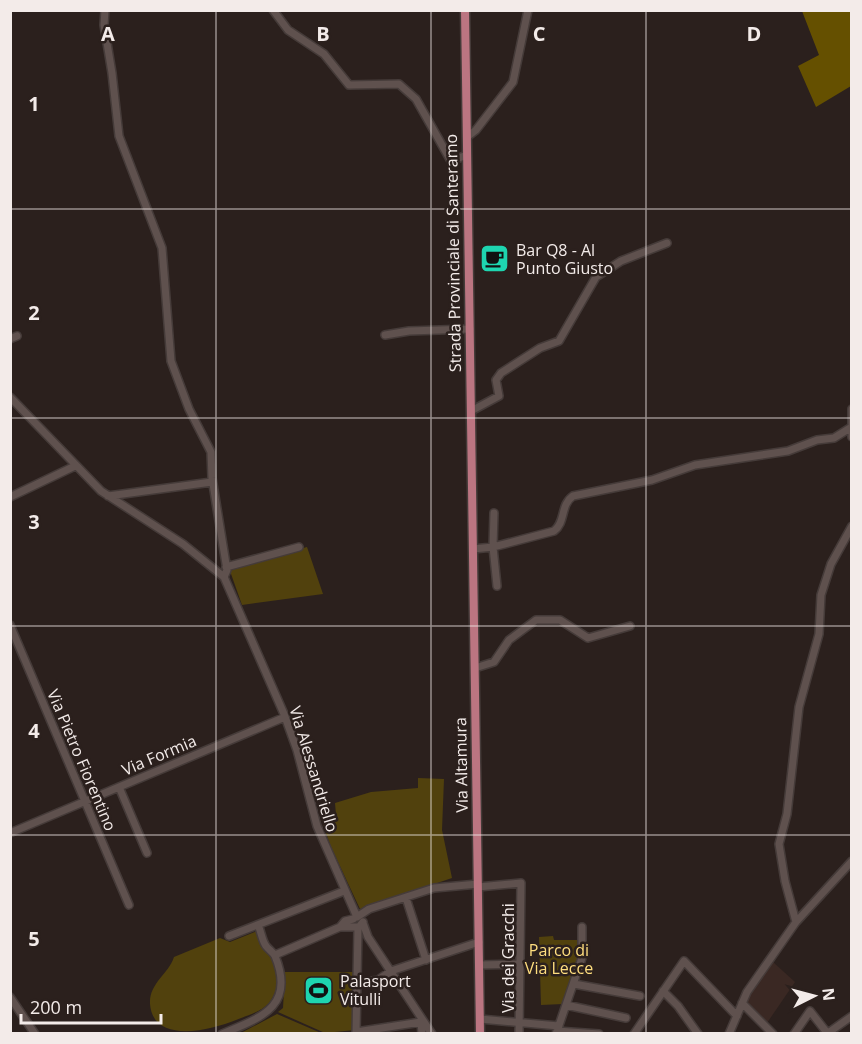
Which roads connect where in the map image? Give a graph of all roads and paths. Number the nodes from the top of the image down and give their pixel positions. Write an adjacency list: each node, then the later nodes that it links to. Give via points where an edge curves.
1 (105, 10): 16 (street, via 119,136 162,248 171,361 209,447)
2 (273, 10): 6 (street, via 288,30 324,54 349,85 399,84 416,99 451,161)
3 (465, 10): 5 (main road, Strada Provinciale di Santeramo)
4 (528, 10): 5 (street, via 513,82)
5 (467, 137): 6 (main road, Strada Provinciale di Santeramo)
6 (467, 155): 8 (main road, Strada Provinciale di Santeramo)
7 (667, 243): 12 (street, via 621,261 596,277 559,341 540,348 501,373 496,380 498,396)
8 (470, 329): 9 (street); 12 (main road, Strada Provinciale di Santeramo)
9 (384, 335)
10 (10, 397): 15 (street)
11 (852, 409): 13 (street)
12 (471, 411): 17 (main road, Strada Provinciale di Santeramo)
13 (850, 428): 14 (street); 23 (street, via 834,438 788,451 695,465 652,480 573,496 565,504 560,525 554,531)
14 (852, 436)
15 (75, 466): 18 (street); 19 (street)
16 (212, 482): 19 (street); 25 (street)
17 (472, 495): 24 (main road, Via Altamura)
18 (10, 496)
19 (108, 496): 26 (street, via 190,549)
20 (494, 513): 23 (street)
21 (852, 526): 42 (street, via 831,564 821,595 819,634 799,707 787,814 779,844)
22 (299, 547): 25 (street)
23 (493, 547): 24 (street); 27 (street)
24 (473, 549): 30 (main road, Via Altamura)
25 (226, 567): 26 (street)
26 (224, 577): 31 (street, Via Alessandriello)
27 (496, 586)
28 (10, 625): 33 (street, Via Pietro Fiorentino)
29 (630, 626): 30 (street, via 588,638 560,620 536,620 508,640 494,662)
30 (475, 668): 37 (main road, Via Altamura)
31 (285, 717): 32 (street, Via Formia); 38 (street, Via Alessandriello, via 317,826)
32 (119, 787): 33 (street, Via Formia); 35 (street)
33 (84, 801): 34 (street, Via Formia); 40 (street, Via Pietro Fiorentino)
34 (10, 832)
35 (147, 853)
36 (852, 861): 42 (street)
37 (478, 885): 39 (street, via 445,885); 46 (main road, Via Altamura); 49 (street, Via dei Gracchi, via 521,883)
38 (344, 891): 41 (street, Via Alessandriello); 43 (street)
39 (406, 898): 41 (street, via 369,909); 48 (street)
40 (129, 905)
41 (357, 921): 47 (street); 51 (street, Via Alessandriello); 52 (street)
42 (796, 922): 57 (street)
43 (258, 925): 45 (street); 47 (street, via 266,946)
44 (582, 927): 53 (street, via 582,958)
45 (229, 936)
46 (479, 942): 48 (street); 50 (main road, Via Altamura)
47 (275, 955): 66 (street, via 280,980 276,1005)
48 (426, 960): 51 (street)
49 (520, 964): 50 (street); 64 (street, Via dei Gracchi)
50 (479, 965): 62 (main road, Via Altamura)
51 (391, 971): 52 (street, via 378,980); 63 (street, Via Alessandriello)
52 (357, 984): 69 (street)
53 (574, 984): 55 (street); 58 (street)
54 (663, 991): 59 (street, via 684,961); 78 (street); 79 (street)
55 (640, 996)
56 (10, 997): 71 (street)
57 (742, 1004): 59 (street); 80 (street)
58 (566, 1005): 61 (street); 65 (street)
59 (737, 1016): 68 (street)
60 (852, 1016): 70 (street)
61 (626, 1018)
62 (480, 1019): 64 (street); 75 (main road, Via Altamura)
63 (422, 1021): 67 (street); 73 (street); 74 (street, Via Alessandriello)
64 (521, 1022): 65 (street); 76 (street, Via dei Gracchi)
65 (557, 1030): 77 (street)
66 (236, 1031): 72 (street)
67 (382, 1031): 69 (street)
68 (732, 1032)
69 (356, 1033)
70 (828, 1033): 81 (street, via 810,1011)
71 (35, 1034)
72 (222, 1034)
73 (422, 1034)
74 (432, 1034)
75 (480, 1034)
76 (519, 1034)
77 (598, 1034)
78 (634, 1034)
79 (698, 1034)
80 (772, 1034)
81 (794, 1034)

